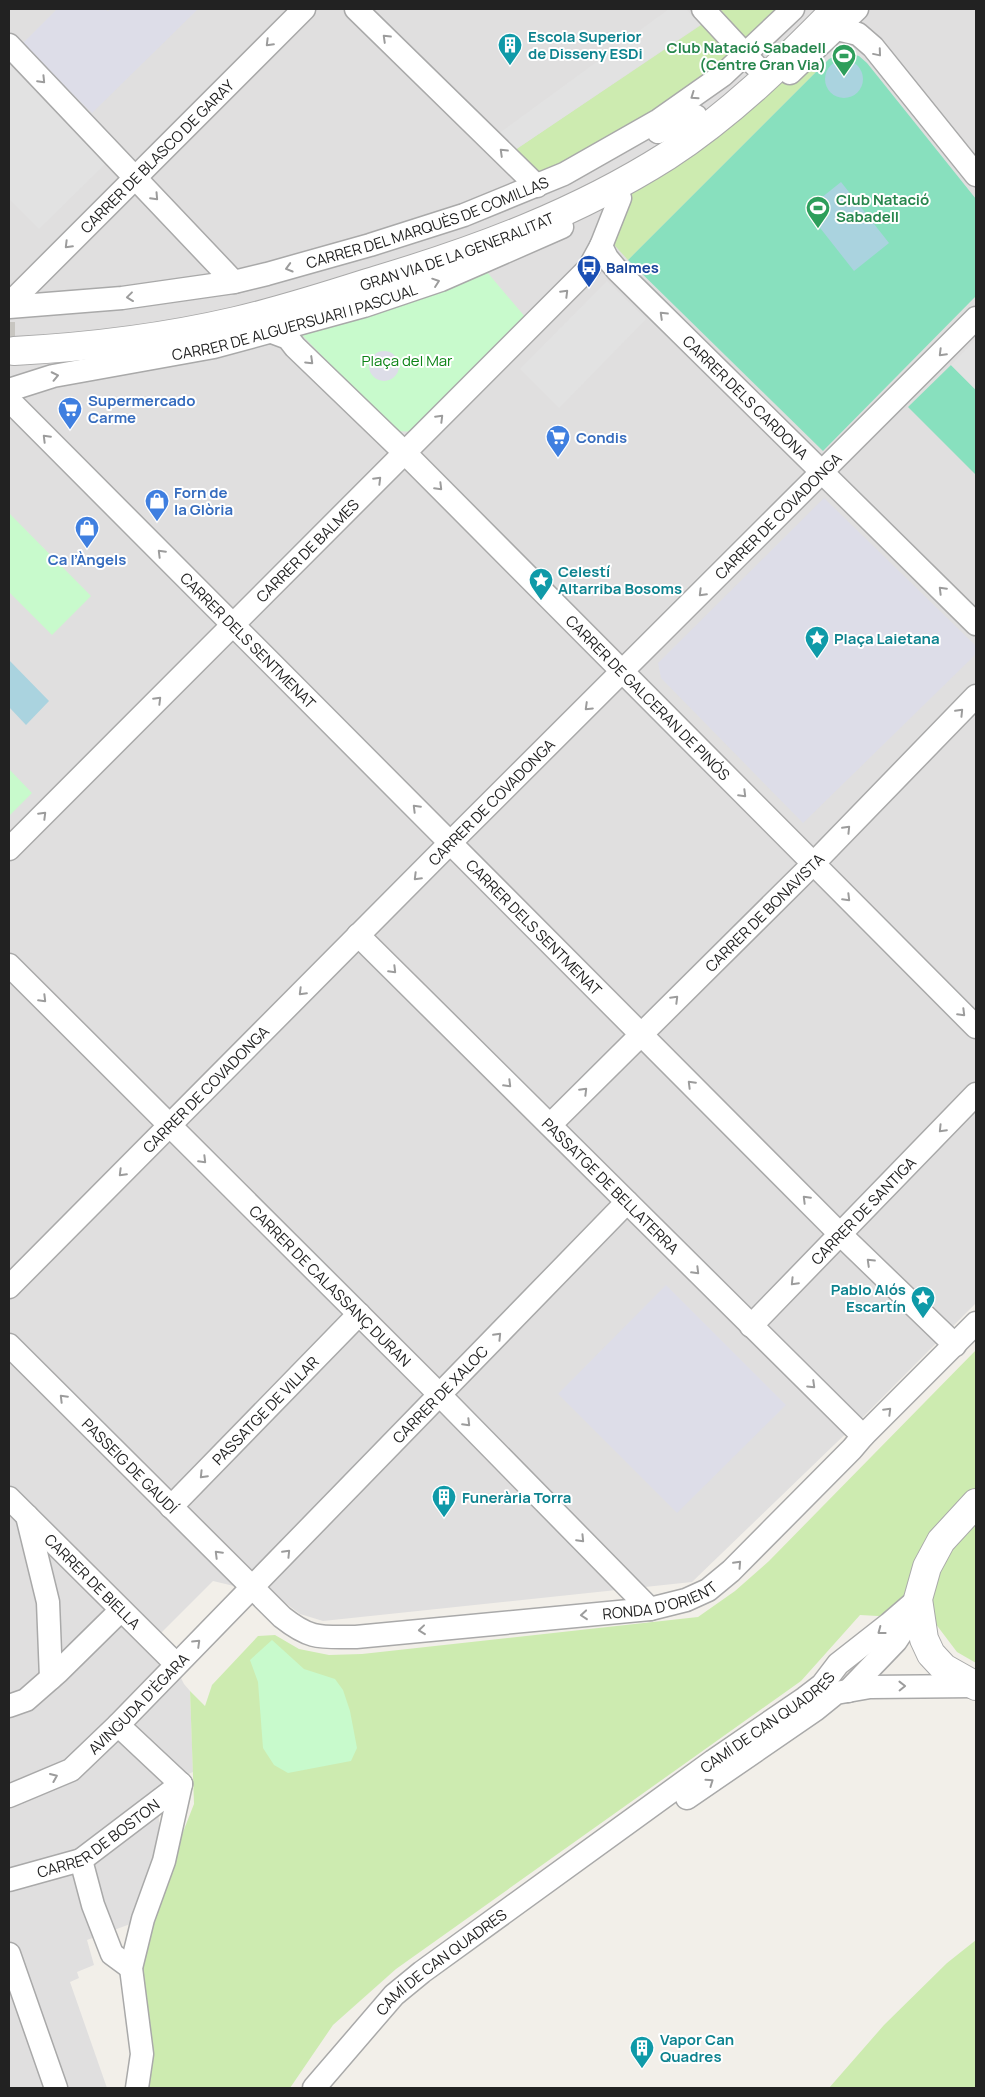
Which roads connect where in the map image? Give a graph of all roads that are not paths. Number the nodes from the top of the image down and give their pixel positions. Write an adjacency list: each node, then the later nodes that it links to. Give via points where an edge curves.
1 (304, 9): 11 (street, CARRER DE BLASCO DE GARAY, one-way to 11)
2 (356, 9): 12 (street, one-way to 2)
3 (702, 9): 7 (street)
4 (793, 9): 7 (street, CARRER DEL MARQUÈS DE COMILLAS)
5 (838, 14): 7 (street, GRAN VIA DE LA GENERALITAT); 10 (street, one-way to 10, via 873,47)
6 (9, 44): 11 (street, one-way to 11)
7 (760, 71): 8 (street, GRAN VIA DE LA GENERALITAT); 8 (street, GRAN VIA DE LA GENERALITAT, via 730,109 668,155 561,213 450,258 237,321 142,338 45,349 14,343 192,313 258,298 454,240 532,210 596,178 657,143); 9 (street, CARRER DEL MARQUÈS DE COMILLAS, one-way to 9, via 723,75 659,120); 13 (street, CARRER DE ALGUERSUARI I PASCUAL, via 707,141)
8 (701, 112): 9 (street)
9 (570, 170): 12 (street, CARRER DEL MARQUÈS DE COMILLAS)
10 (976, 175)
11 (136, 177): 15 (street, one-way to 15); 16 (street, CARRER DE BLASCO DE GARAY, one-way to 16)
12 (538, 186): 15 (street, CARRER DEL MARQUÈS DE COMILLAS, one-way to 15, via 464,215)
13 (620, 198): 14 (street); 18 (street, CARRER DE ALGUERSUARI I PASCUAL, one-way to 13, via 441,280)
14 (601, 246): 21 (street, CARRER DE BALMES, one-way to 14, via 589,268); 22 (street, CARRER DELS CARDONA, one-way to 14, via 606,258)
15 (234, 282): 16 (street, CARRER DEL MARQUÈS DE COMILLAS, one-way to 16, via 122,298)
16 (9, 306)
17 (976, 318): 22 (street, CARRER DE COVADONGA, one-way to 22)
18 (272, 332): 19 (street, CARRER DE ALGUERSUARI I PASCUAL, one-way to 18, via 53,376 179,355); 21 (street, CARRER DE GALCERAN DE PINÓS, one-way to 21, via 288,338)
19 (9, 390)
20 (9, 400): 24 (street, CARRER DELS SENTMENAT, one-way to 20)
21 (405, 453): 24 (street, CARRER DE BALMES, one-way to 21); 25 (street, CARRER DE GALCERAN DE PINÓS, one-way to 25)
22 (823, 472): 23 (street, CARRER DELS CARDONA, one-way to 22); 25 (street, CARRER DE COVADONGA, one-way to 25)
23 (976, 624)
24 (232, 625): 27 (street, CARRER DELS SENTMENAT, one-way to 24); 28 (street, CARRER DE BALMES, one-way to 24)
25 (623, 672): 27 (street, CARRER DE COVADONGA, one-way to 27); 29 (street, CARRER DE GALCERAN DE PINÓS, one-way to 29)
26 (976, 696): 29 (street, CARRER DE BONAVISTA, one-way to 26)
27 (450, 842): 30 (street, CARRER DE COVADONGA, one-way to 30); 33 (street, CARRER DELS SENTMENAT)
28 (9, 849)
29 (813, 864): 32 (street, CARRER DE GALCERAN DE PINÓS, one-way to 32); 33 (street, CARRER DE BONAVISTA, one-way to 29)
30 (358, 935): 35 (street, PASSATGE DE BELLATERRA, one-way to 35); 36 (street, CARRER DE COVADONGA, one-way to 36)
31 (9, 965): 36 (street, CARRER DE CALASSANÇ DURAN, one-way to 36)
32 (976, 1027)
33 (641, 1033): 35 (street, CARRER DE BONAVISTA, one-way to 33); 38 (street, CARRER DELS SENTMENAT, one-way to 33)
34 (976, 1094): 38 (street, CARRER DE SANTIGA, one-way to 38)
35 (550, 1125): 37 (street, PASSATGE DE BELLATERRA)
36 (168, 1126): 39 (street, CARRER DE COVADONGA, one-way to 39); 40 (street, CARRER DE CALASSANÇ DURAN, one-way to 40)
37 (627, 1202): 42 (street, PASSATGE DE BELLATERRA, one-way to 42); 45 (street, CARRER DE XALOC, one-way to 37)
38 (840, 1234): 42 (street, CARRER DE SANTIGA, one-way to 42); 44 (street, CARRER DELS SENTMENAT, one-way to 38)
39 (9, 1287)
40 (359, 1314): 45 (street, CARRER DE CALASSANÇ DURAN); 49 (street, PASSATGE DE VILLAR, one-way to 49)
41 (976, 1323): 44 (street, RONDA D'ORIENT)
42 (751, 1326): 46 (street, PASSATGE DE BELLATERRA, one-way to 46)
43 (9, 1344): 49 (street, PASSEIG DE GAUDÍ, one-way to 43)
44 (955, 1345): 46 (street, RONDA D'ORIENT, one-way to 44)
45 (440, 1396): 51 (street, CARRER DE XALOC, one-way to 45); 53 (street, CARRER DE CALASSANÇ DURAN, one-way to 53)
46 (863, 1436): 53 (street, RONDA D'ORIENT, one-way to 46, via 686,1600 708,1590 732,1571)
47 (9, 1498): 50 (street, CARRER DE BIELLA)
48 (976, 1503): 52 (street, via 941,1541 927,1567)
49 (171, 1507): 51 (street, PASSEIG DE GAUDÍ, one-way to 49)
50 (26, 1515): 54 (street, CARRER DE BIELLA); 56 (street, via 48,1602)
51 (253, 1588): 53 (street, RONDA D'ORIENT, one-way to 51, via 356,1637 319,1637 299,1630); 55 (street, AVINGUDA D'ÈGARA, one-way to 51)
52 (918, 1603): 57 (street, via 924,1639 931,1654 944,1668); 58 (street, CAMÍ DE CAN QUADRES, via 896,1641); 63 (street, CAMÍ DE CAN QUADRES, one-way to 63, via 838,1664 816,1689)
53 (650, 1609)
54 (121, 1610): 55 (street, CARRER DE BIELLA); 56 (street)
55 (176, 1664): 60 (street, AVINGUDA D'ÈGARA)
56 (51, 1678): 59 (street, via 26,1700)
57 (976, 1686): 58 (street, CAMÍ DE CAN QUADRES, one-way to 57, via 870,1687)
58 (848, 1691): 63 (street, CAMÍ DE CAN QUADRES, one-way to 58, via 622,1840 648,1825 836,1693)
59 (9, 1706)
60 (118, 1725): 61 (street); 62 (street, AVINGUDA D'ÈGARA, one-way to 60, via 71,1770)
61 (181, 1784): 64 (street, CARRER DE BOSTON); 67 (street, via 164,1861 143,1919)
62 (9, 1796)
63 (608, 1837): 70 (street, CAMÍ DE CAN QUADRES, via 394,1995)
64 (81, 1860): 65 (street, CARRER DE BOSTON); 67 (street, via 93,1905 112,1954)
65 (9, 1880)
66 (9, 1954): 68 (street)
67 (131, 1968): 69 (street, via 142,2054)
68 (56, 2088)
69 (137, 2088)
70 (314, 2088)

